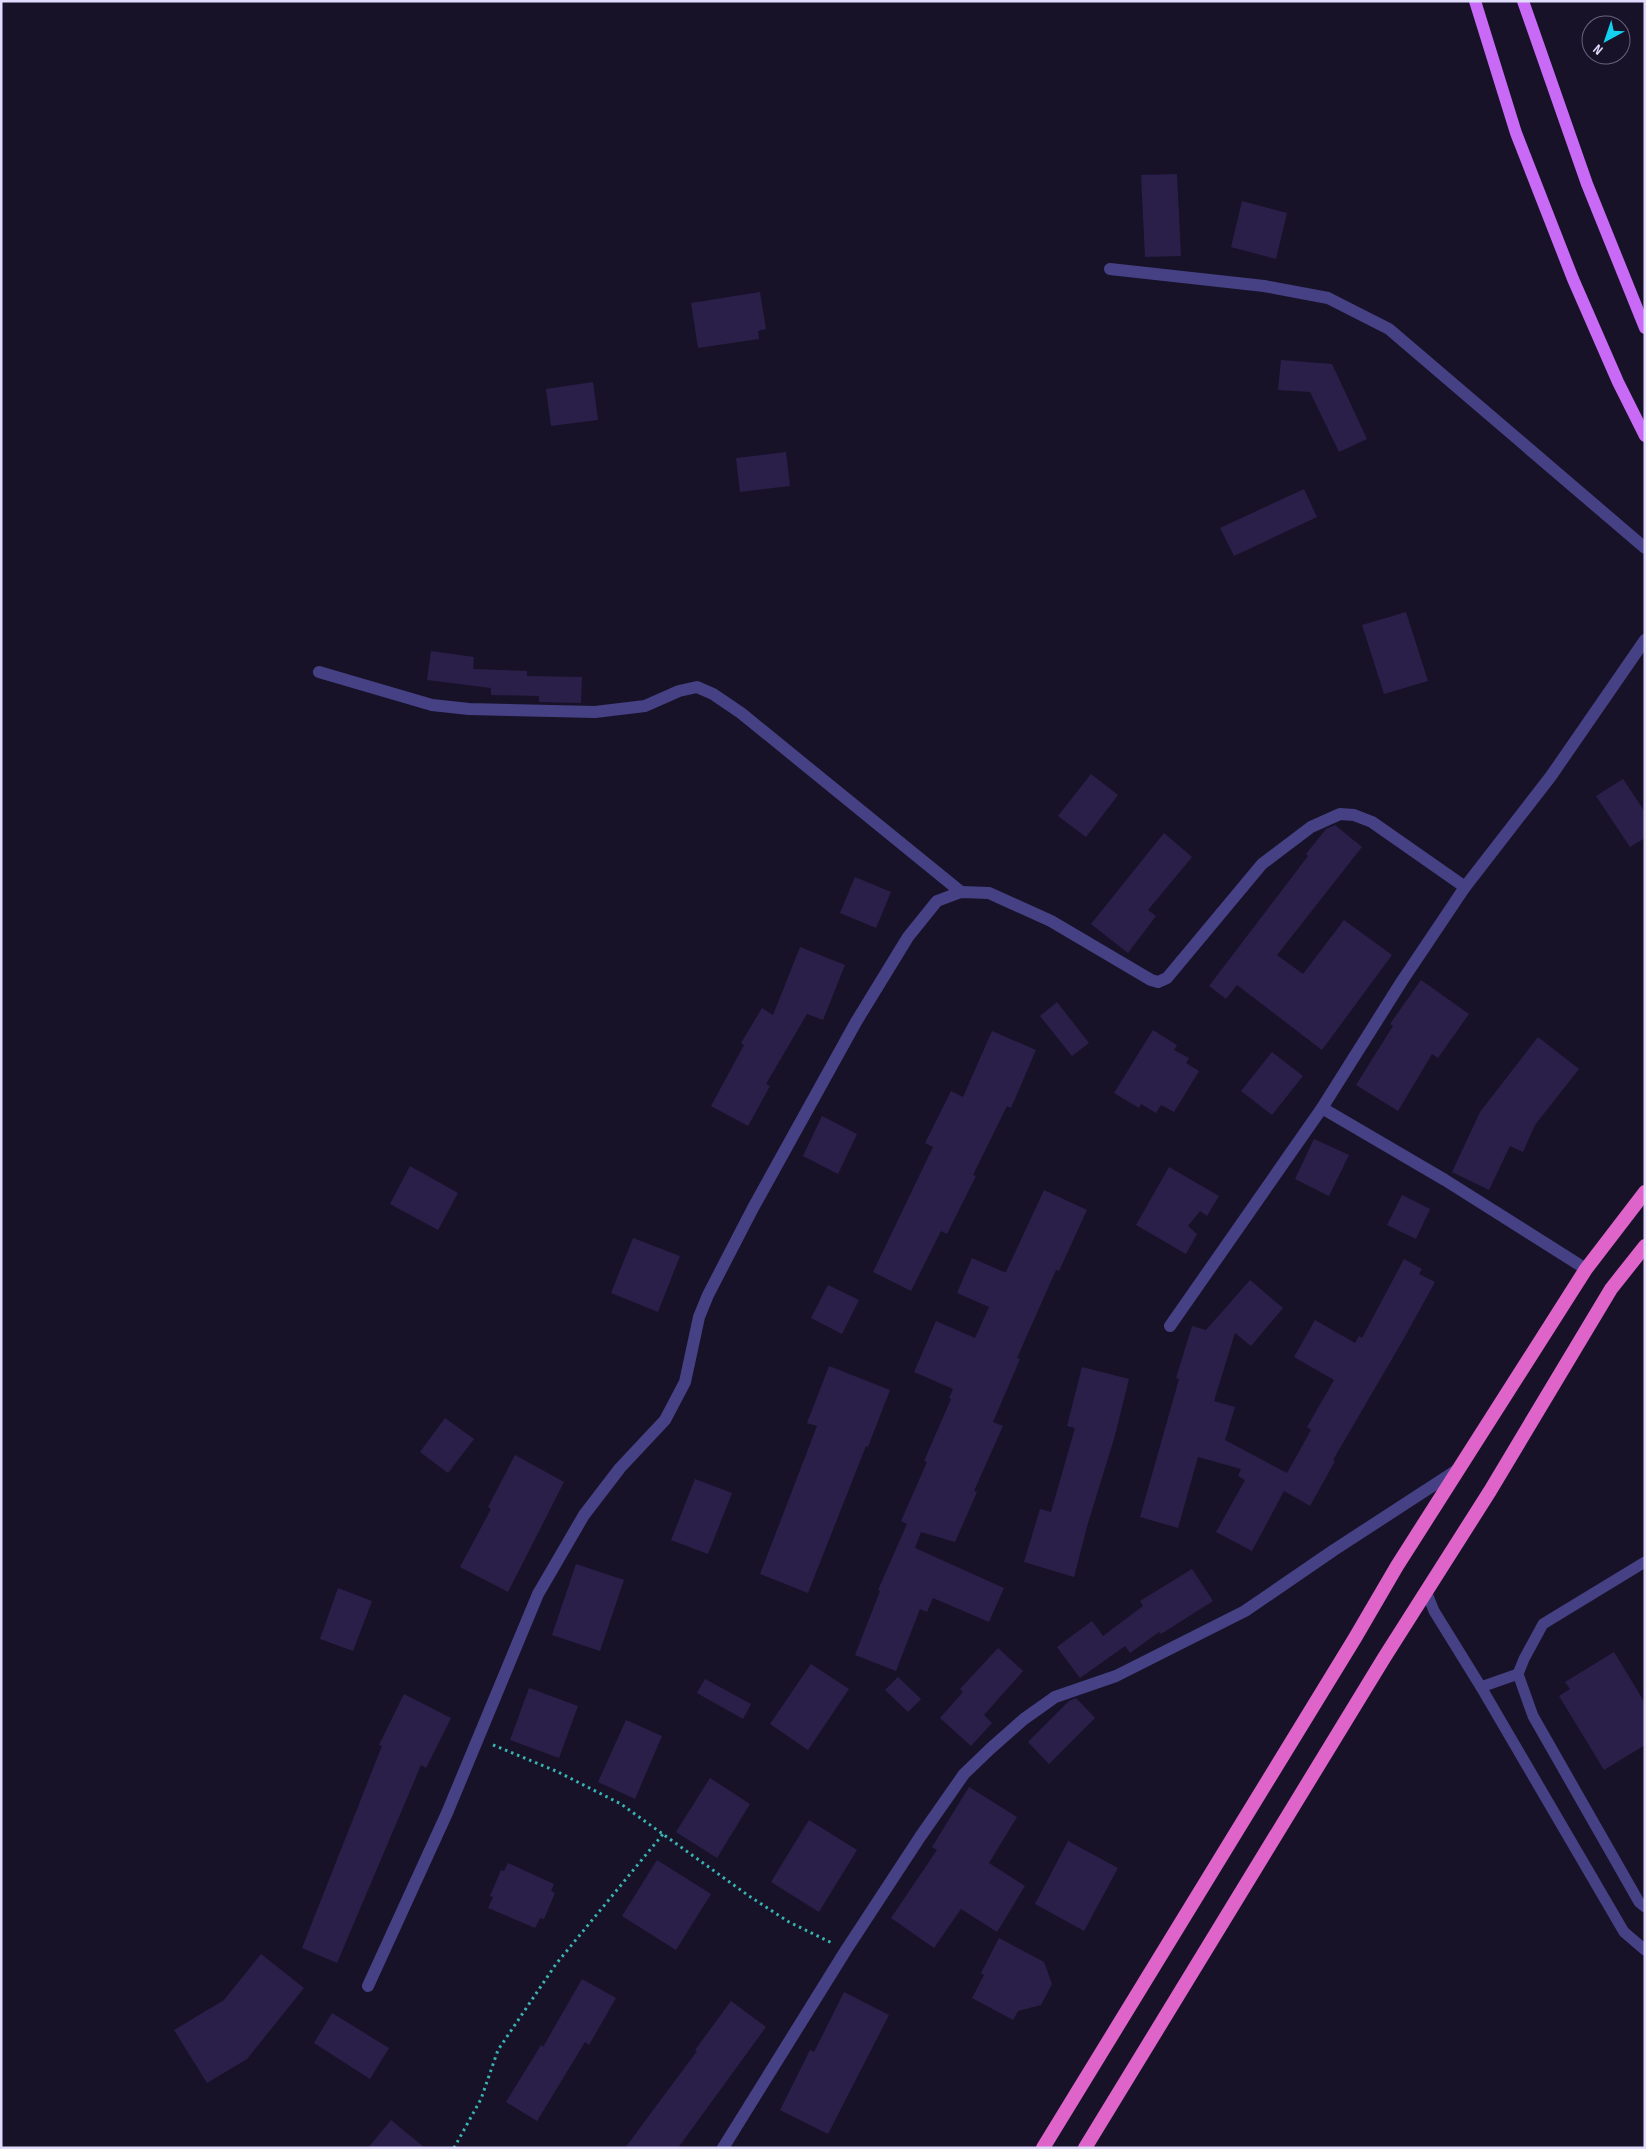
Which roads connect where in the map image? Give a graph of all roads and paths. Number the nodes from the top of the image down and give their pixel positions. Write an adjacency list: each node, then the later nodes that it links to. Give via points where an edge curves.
1 (1475, 1): 5 (main road, via 1516,133 1573,279)
2 (1523, 1): 4 (main road, via 1587,184)
3 (1110, 269): 6 (street, via 1264,286 1328,298 1389,329)
4 (1645, 328)
5 (1645, 436)
6 (1645, 548)
7 (1645, 640): 9 (street, via 1552,776)
8 (319, 672): 10 (street, via 432,705 469,709 595,712 645,706 697,687 741,713)
9 (1466, 887): 10 (street, via 1372,822 1340,814 1311,827 1262,864 1167,978 1158,982 1052,921 990,893); 11 (street)
10 (961, 892): 21 (street, via 937,901 908,937 856,1022 708,1295 699,1317 685,1382 665,1420 620,1468 584,1515 547,1578)
11 (1322, 1108): 14 (street, via 1445,1180); 15 (street)
12 (1645, 1192): 14 (highway)
13 (1645, 1246): 18 (highway, via 1611,1289)
14 (1586, 1270): 16 (highway)
15 (1170, 1326)
16 (1459, 1469): 24 (street, via 1245,1612 1116,1676 1055,1697 1024,1719 964,1774); 29 (highway)
17 (1645, 1562): 19 (lane, via 1543,1624)
18 (1426, 1592): 20 (lane, via 1434,1611); 30 (highway)
19 (1518, 1674): 20 (lane); 23 (lane, via 1533,1716)
20 (1481, 1687): 25 (lane, via 1624,1932)
21 (478, 1739): 22 (path, via 556,1771 620,1804); 26 (street)
22 (663, 1834): 24 (path, via 789,1922); 27 (path, via 556,1964 498,2050 482,2099)
23 (1645, 1907)
24 (846, 1950): 28 (street)
25 (1645, 1950)
26 (368, 1986)
27 (454, 2148)
28 (723, 2148)
29 (1043, 2148)
30 (1085, 2148)

